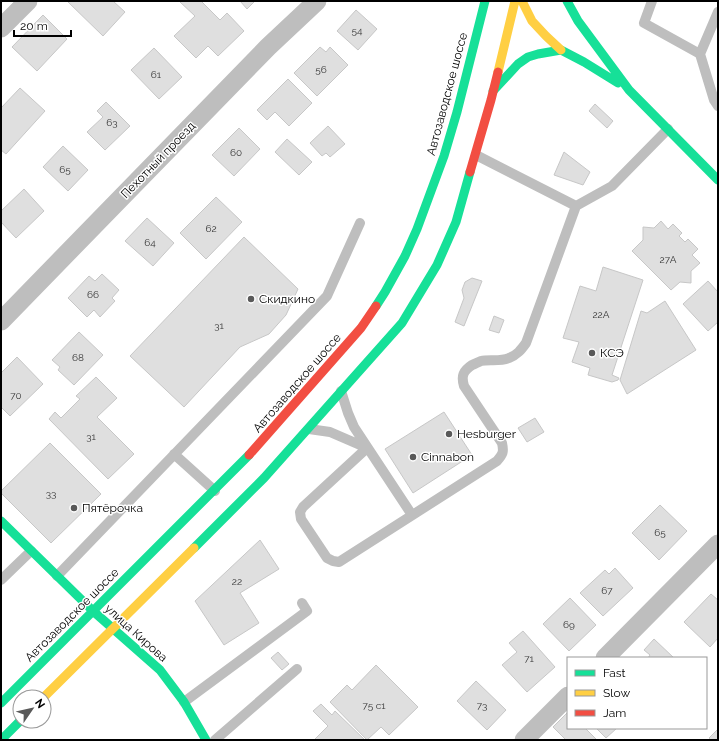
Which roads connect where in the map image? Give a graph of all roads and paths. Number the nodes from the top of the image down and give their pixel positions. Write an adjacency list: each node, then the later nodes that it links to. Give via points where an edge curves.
1 (28, 1): 9 (street)
2 (317, 1): 20 (street, Пехотный проезд, via 268,47)
3 (485, 1): 25 (main road, Автозаводское шоссе, via 444,156 405,256 361,328)
4 (515, 1): 13 (main road)
5 (522, 1): 10 (main road, via 532,21)
6 (567, 1): 12 (main road, via 578,21)
7 (652, 1): 11 (lane, via 644,23)
8 (718, 12): 11 (lane)
9 (1, 28)
10 (561, 50): 12 (main road); 13 (main road, via 528,57)
11 (700, 54): 14 (lane)
12 (629, 90): 15 (main road)
13 (493, 91): 16 (main road)
14 (718, 106)
15 (668, 130): 17 (main road); 18 (lane, via 612,186)
16 (476, 155): 18 (lane); 21 (main road, via 456,222 437,265 402,323)
17 (718, 180)
18 (576, 206): 26 (lane, via 526,343 518,354 498,361 481,361 466,369 463,375 464,386 502,443 502,456)
19 (360, 223): 24 (lane, via 327,296)
20 (1, 321)
21 (342, 391): 22 (main road); 23 (lane, via 354,427)
22 (308, 428): 23 (lane, via 330,432); 34 (main road, via 264,478)
23 (367, 448): 26 (lane); 26 (lane, via 300,512 301,519 327,558 339,562)
24 (174, 454): 25 (lane); 30 (lane)
25 (215, 491): 33 (main road, Автозаводское шоссе)
26 (412, 515)
27 (1, 521): 29 (main road, улица Кирова)
28 (718, 544): 35 (street)
29 (31, 550): 30 (main road, улица Кирова); 31 (lane)
30 (57, 576): 33 (main road, улица Кирова)
31 (1, 580)
32 (302, 603): 39 (lane, via 307,611)
33 (93, 611): 34 (main road, улица Кирова); 40 (main road, Автозаводское шоссе)
34 (113, 629): 37 (main road); 39 (main road, улица Кирова, via 160,670)
35 (606, 657)
36 (297, 669): 44 (lane)
37 (52, 689)
38 (567, 697): 45 (street)
39 (184, 702): 43 (main road, улица Кирова)
40 (1, 703)
41 (12, 729): 42 (main road)
42 (1, 740)
43 (206, 740)
44 (215, 740)
45 (524, 740)

